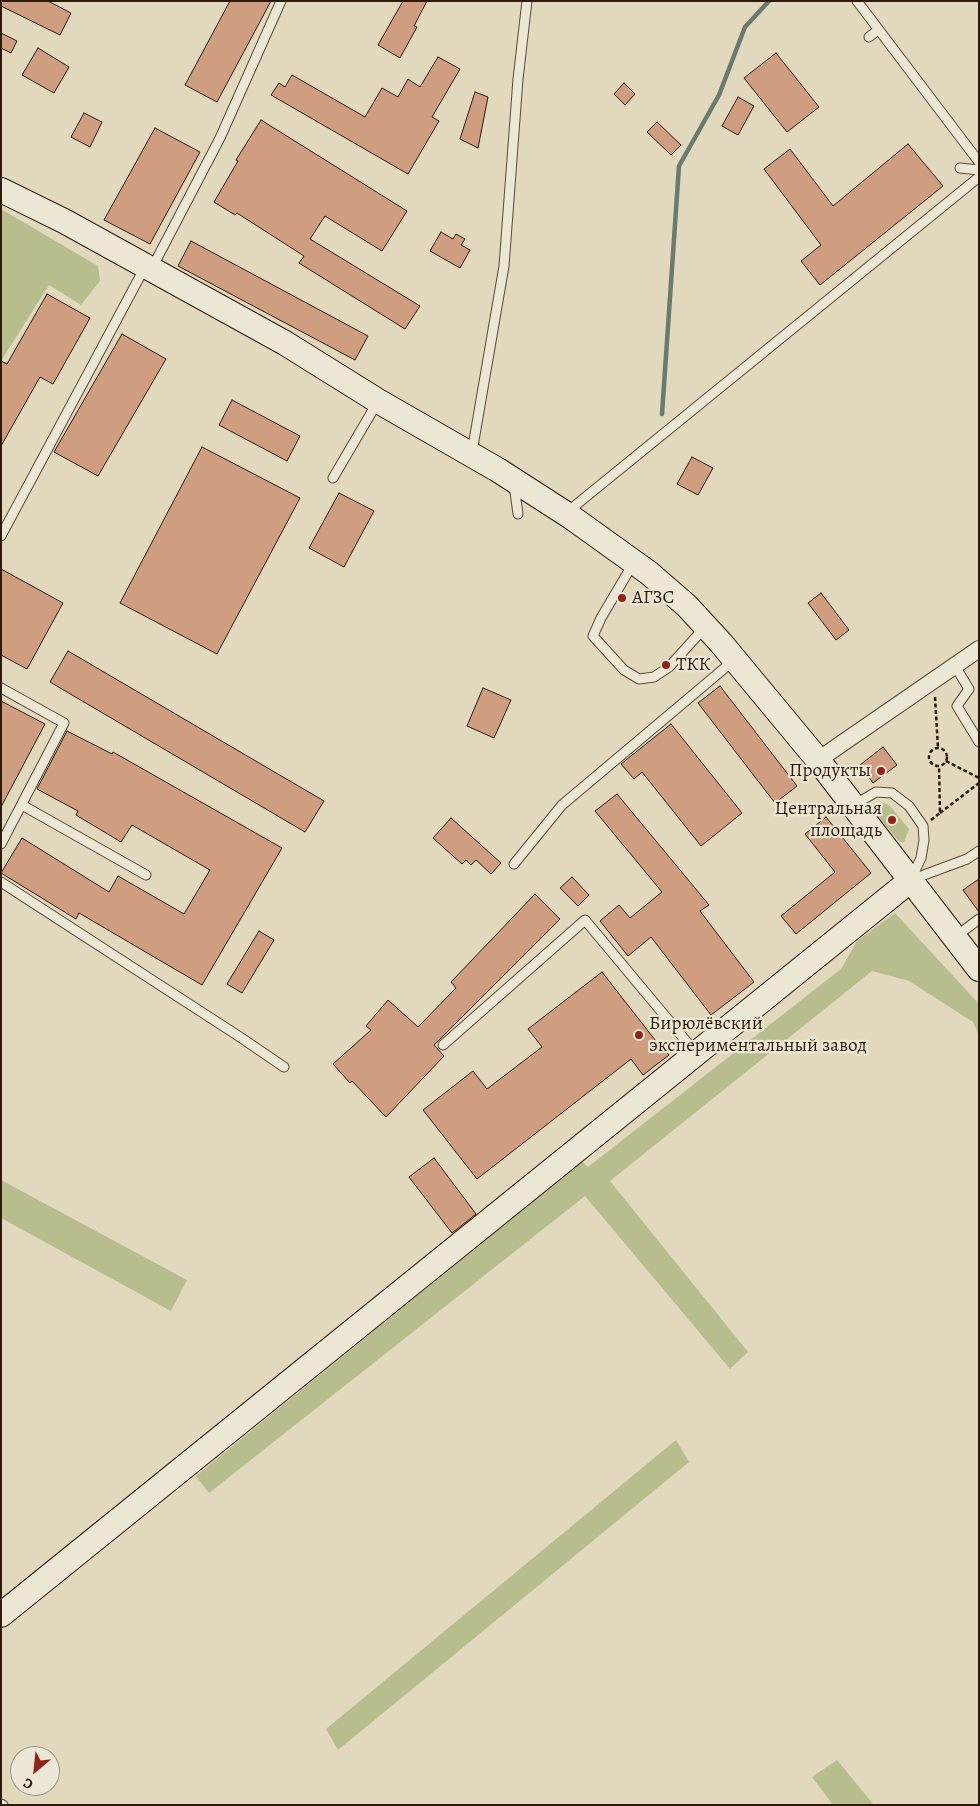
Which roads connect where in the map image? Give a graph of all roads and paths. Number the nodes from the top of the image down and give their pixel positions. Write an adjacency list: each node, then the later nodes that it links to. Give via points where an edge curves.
1 (281, 1): 11 (lane, via 220,138)
2 (527, 1): 13 (lane, via 504,266)
3 (856, 1): 4 (lane)
4 (878, 30): 5 (lane); 6 (lane)
5 (869, 37)
6 (979, 162)
7 (960, 168): 8 (lane)
8 (979, 170)
9 (979, 177): 17 (lane)
10 (1, 190): 11 (street)
11 (149, 267): 12 (street, via 285,343); 18 (lane)
12 (378, 401): 13 (street); 14 (lane)
13 (471, 455): 15 (street)
14 (334, 478)
15 (513, 480): 16 (lane); 17 (street)
16 (518, 514)
17 (566, 514): 19 (street)
18 (1, 536)
19 (634, 561): 20 (street); 20 (lane, via 593,636 624,670 639,680 654,678 669,667)
20 (706, 626): 22 (street)
21 (979, 648): 23 (street)
22 (735, 659): 28 (street); 39 (lane, via 562,805)
23 (955, 666): 24 (street); 26 (lane, via 969,689 957,706)
24 (934, 680): 27 (path); 28 (street)
25 (1, 688): 33 (lane, via 64,723)
26 (979, 742)
27 (938, 748): 29 (path, via 945,750); 30 (path, via 929,757 932,764)
28 (818, 760): 34 (street)
29 (946, 761): 30 (path); 31 (path)
30 (939, 766): 35 (path)
31 (979, 778)
32 (979, 783): 35 (path)
33 (22, 805): 37 (lane); 40 (lane)
34 (853, 806): 36 (lane, via 876,792 892,793 908,806); 41 (street)
35 (940, 812): 36 (path)
36 (923, 826): 41 (lane, via 921,858)
37 (1, 844)
38 (979, 850): 41 (lane, via 967,859)
39 (514, 864)
40 (146, 875)
41 (911, 880): 44 (street); 47 (street)
42 (1, 882): 48 (lane)
43 (979, 919): 44 (lane)
44 (955, 937): 45 (street)
45 (979, 968)
46 (443, 1045): 47 (lane, via 585,920)
47 (696, 1053): 49 (street)
48 (284, 1067)
49 (1, 1615)

